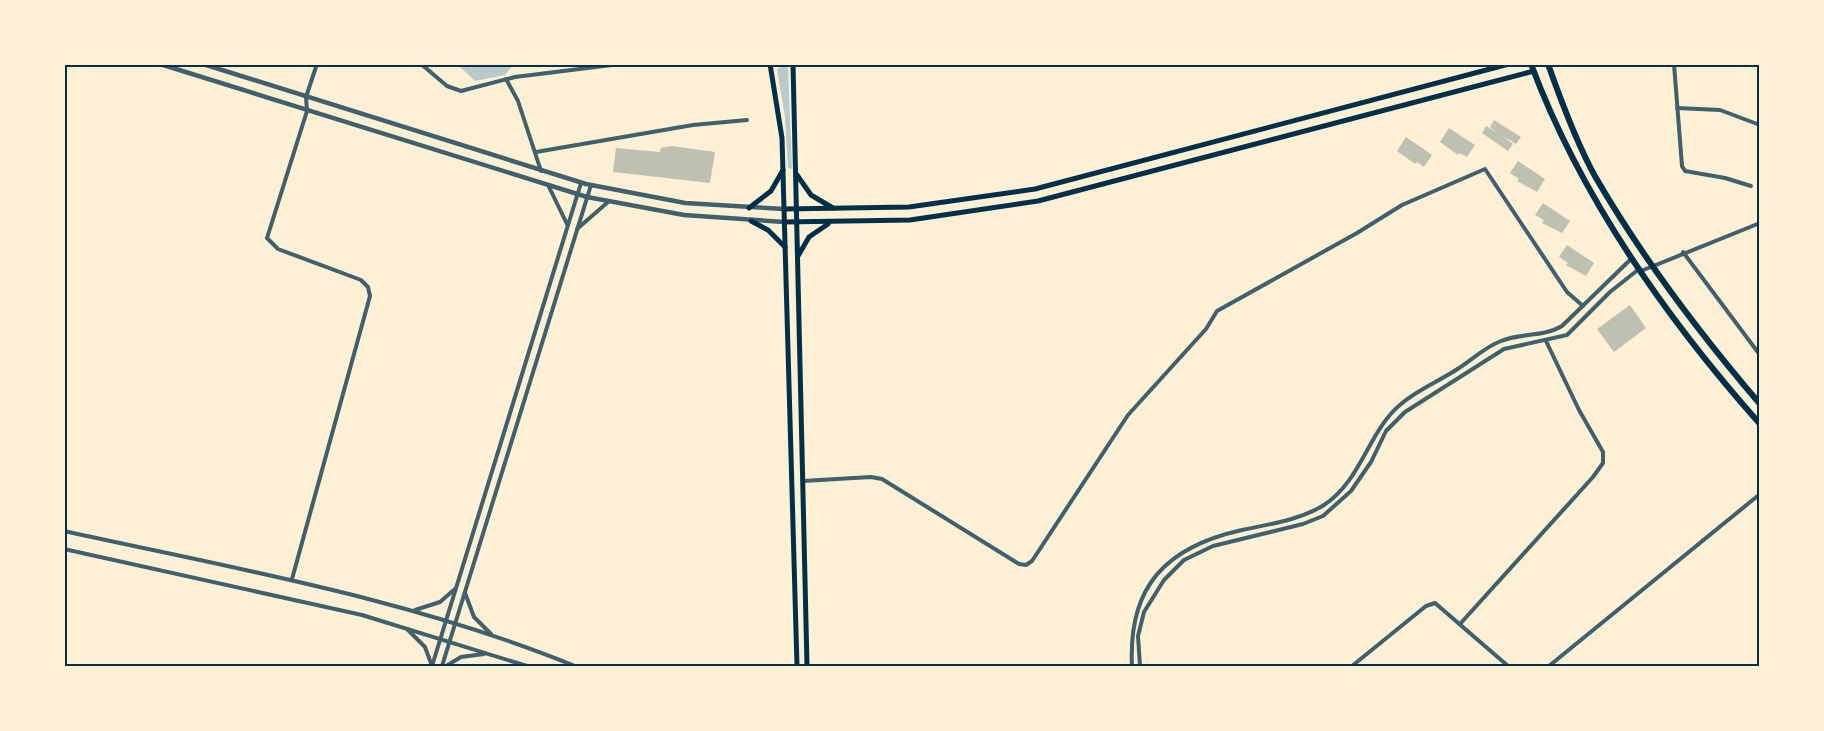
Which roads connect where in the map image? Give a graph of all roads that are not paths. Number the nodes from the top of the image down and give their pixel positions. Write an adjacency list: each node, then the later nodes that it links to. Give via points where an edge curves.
1 (160, 64): 16 (street)
2 (202, 64): 14 (street)
3 (317, 64): 14 (street)
4 (421, 64): 13 (street, via 459,91)
5 (620, 64): 13 (street)
6 (770, 64): 20 (main road, via 780,117)
7 (793, 64): 21 (main road)
8 (1548, 64): 45 (main road, via 1595,177)
9 (1674, 64): 15 (street)
10 (1506, 65): 12 (main road); 33 (main road, via 1052,185 938,204)
11 (1532, 68): 12 (main road); 43 (main road, via 1585,185)
12 (1507, 78): 37 (main road, via 1038,201 922,219)
13 (506, 79): 19 (street)
14 (306, 97): 16 (street); 22 (street)
15 (1677, 108): 18 (street, via 1720,110); 25 (street, via 1684,171)
16 (307, 111): 26 (street); 58 (street, via 268,241 278,249 361,280 368,286 370,296)
17 (747, 120): 19 (street, via 693,125)
18 (1760, 125)
19 (536, 152): 22 (street)
20 (783, 168): 30 (main road, via 771,191); 31 (main road)
21 (795, 170): 32 (main road); 33 (main road, via 811,195)
22 (542, 172): 23 (street)
23 (581, 183): 24 (street); 27 (street)
24 (591, 185): 28 (street); 30 (street, via 665,200)
25 (1751, 186)
26 (549, 187): 27 (street); 39 (street)
27 (577, 195): 28 (street); 39 (street)
28 (587, 197): 29 (street); 40 (street)
29 (608, 202): 34 (street); 40 (street)
30 (749, 208): 31 (street)
31 (784, 209): 32 (main road); 35 (main road)
32 (796, 209): 33 (main road); 36 (main road)
33 (838, 210)
34 (751, 221): 35 (street); 41 (main road, via 768,230)
35 (784, 222): 36 (main road); 41 (main road)
36 (796, 222): 37 (main road); 44 (main road)
37 (833, 223): 44 (main road, via 809,237)
38 (1760, 223): 42 (street)
39 (568, 225): 59 (street)
40 (576, 230): 60 (street)
41 (785, 248): 74 (main road)
42 (1683, 252): 45 (street); 49 (street)
43 (1632, 259): 46 (main road); 47 (street)
44 (797, 263): 52 (main road)
45 (1653, 264): 46 (street); 50 (main road)
46 (1640, 270): 48 (street, via 1610,292 1571,332); 51 (main road, via 1718,377)
47 (1583, 306): 52 (street, via 1567,292 1485,169 1402,205 1217,311 1206,329 1128,415 1026,565 882,479); 56 (street, via 1558,329 1498,342 1403,402 1384,422 1348,482 1324,505 1291,519 1214,537)
48 (1546, 341): 57 (street, via 1501,350 1405,412 1386,431 1351,491 1323,516 1213,546); 64 (street, via 1604,459 1593,477)
49 (1760, 355)
50 (1760, 404)
51 (1760, 424)
52 (802, 481): 75 (main road)
53 (1760, 494): 80 (street)
54 (64, 531): 58 (street)
55 (64, 549): 65 (street, via 318,604)
56 (1184, 550): 57 (street); 76 (street, via 1158,575 1140,603 1133,631)
57 (1188, 557): 77 (street, via 1164,580 1144,612 1138,636)
58 (292, 579): 61 (street)
59 (456, 588): 61 (street, via 434,605); 62 (street)
60 (465, 591): 63 (street); 67 (street, via 478,623)
61 (411, 610): 62 (street)
62 (446, 621): 63 (street); 66 (street)
63 (455, 624): 67 (street); 68 (street)
64 (1460, 624): 78 (street, via 1435,603 1426,606); 79 (street)
65 (404, 627): 66 (street); 70 (street, via 421,642)
66 (441, 638): 68 (street); 70 (street)
67 (502, 639): 73 (street)
68 (450, 641): 69 (street); 71 (street)
69 (495, 656): 71 (street, via 468,655); 72 (street)
70 (432, 666)
71 (444, 666)
72 (527, 666)
73 (575, 666)
74 (797, 666)
75 (807, 666)
76 (1132, 666)
77 (1140, 666)
78 (1352, 666)
79 (1508, 666)
80 (1549, 666)

